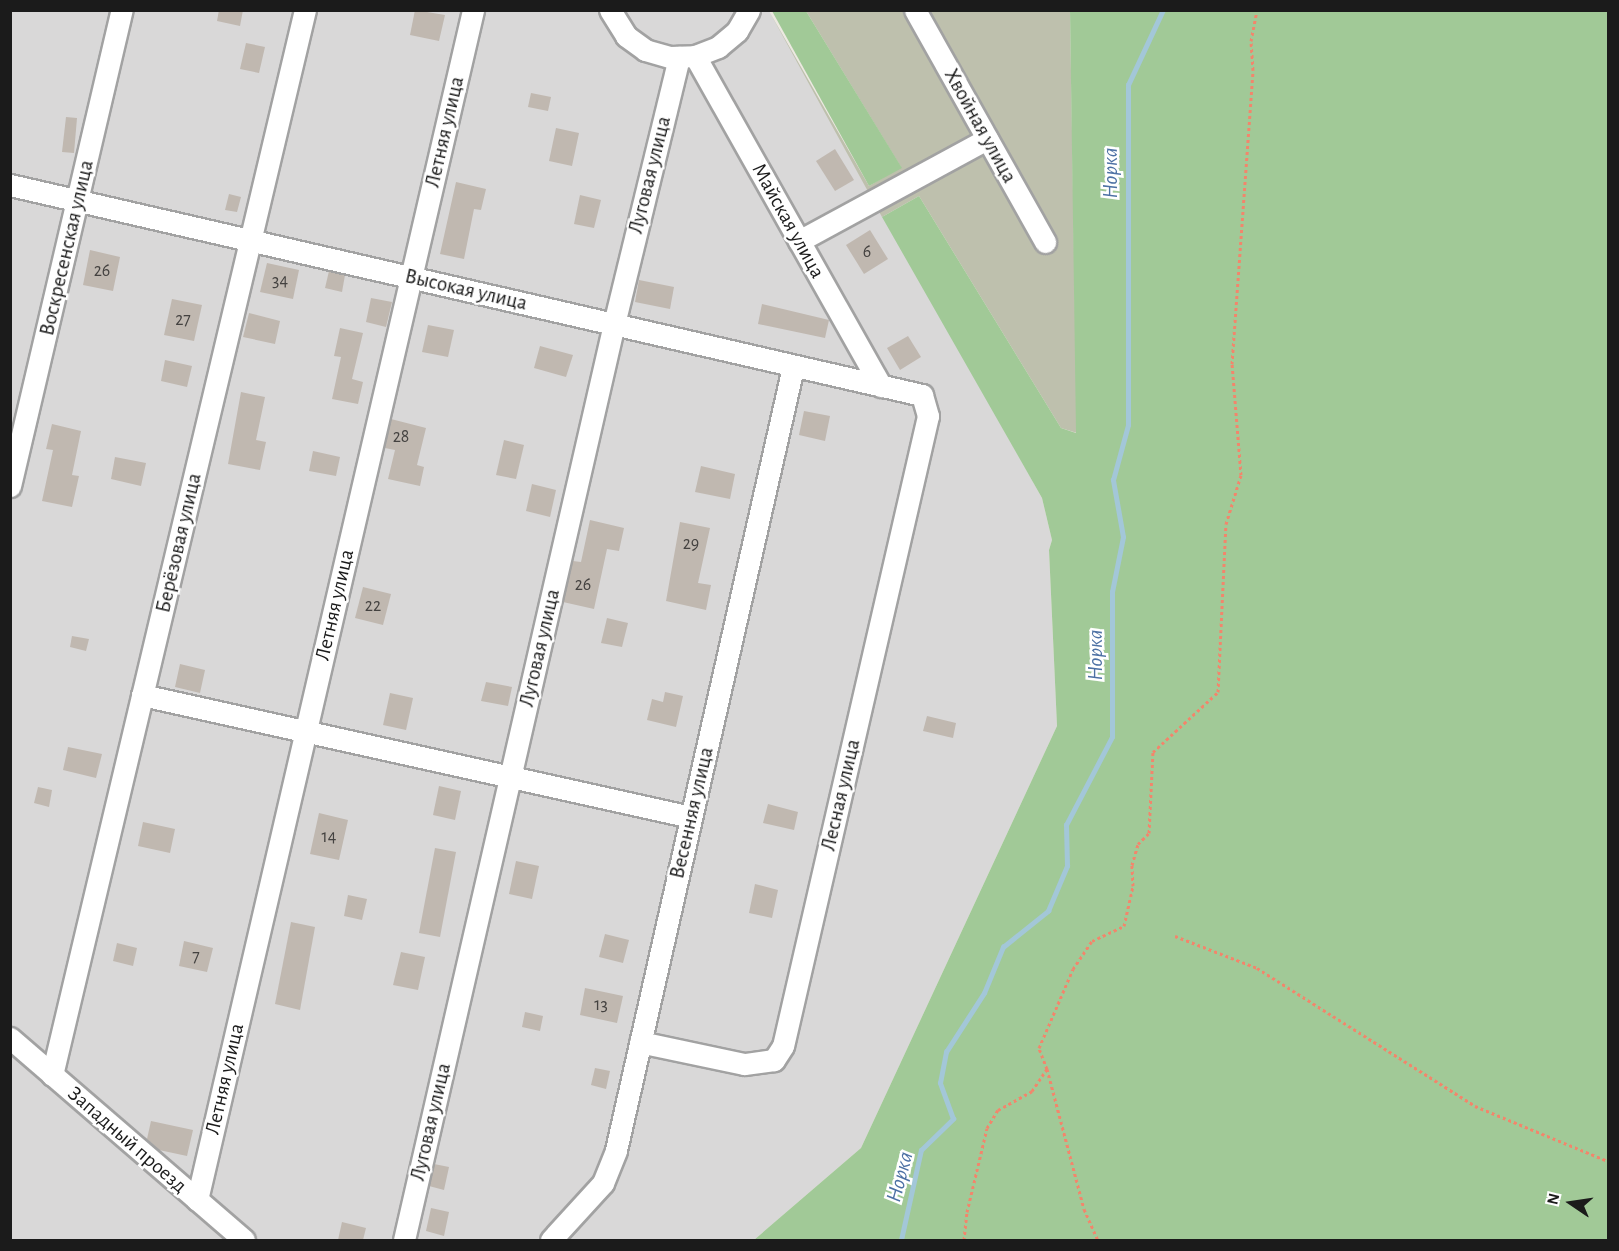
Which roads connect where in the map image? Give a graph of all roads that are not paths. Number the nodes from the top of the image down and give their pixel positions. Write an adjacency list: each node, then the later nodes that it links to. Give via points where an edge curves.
1 (122, 10): 10 (street, Воскресенская улица)
2 (305, 10): 11 (street, Берёзовая улица)
3 (473, 10): 14 (street, Летняя улица)
4 (610, 10): 7 (street, via 626,36 645,50)
5 (749, 10): 7 (street, via 738,31 718,47)
6 (915, 10): 8 (street, Хвойная улица)
7 (687, 57): 12 (street, Майская улица); 15 (street, Луговая улица)
8 (987, 139): 12 (street); 13 (street, Хвойная улица)
9 (10, 185): 10 (street, Высокая улица)
10 (78, 201): 11 (street, Высокая улица); 19 (street, Воскресенская улица)
11 (251, 241): 14 (street, Высокая улица); 20 (street, Берёзовая улица)
12 (799, 241): 17 (street, Майская улица)
13 (1045, 242)
14 (411, 278): 15 (street, Высокая улица); 21 (street, Летняя улица)
15 (614, 324): 16 (street, Высокая улица); 22 (street, Луговая улица)
16 (794, 367): 17 (street, Высокая улица); 23 (street, Весенняя улица)
17 (880, 386): 18 (street, Высокая улица)
18 (922, 395): 25 (street, Лесная улица, via 928,416 783,1046 774,1060 744,1064)
19 (10, 486)
20 (142, 695): 21 (street); 26 (street, Берёзовая улица)
21 (305, 731): 22 (street); 27 (street, Летняя улица)
22 (510, 777): 23 (street); 29 (street, Луговая улица)
23 (691, 818): 25 (street, Весенняя улица)
24 (10, 1038): 26 (street, Западный проезд)
25 (640, 1042): 30 (street, Весенняя улица, via 616,1150 603,1183)
26 (52, 1075): 27 (street, Западный проезд)
27 (196, 1200): 28 (street, Западный проезд)
28 (244, 1240)
29 (404, 1240)
30 (551, 1240)

